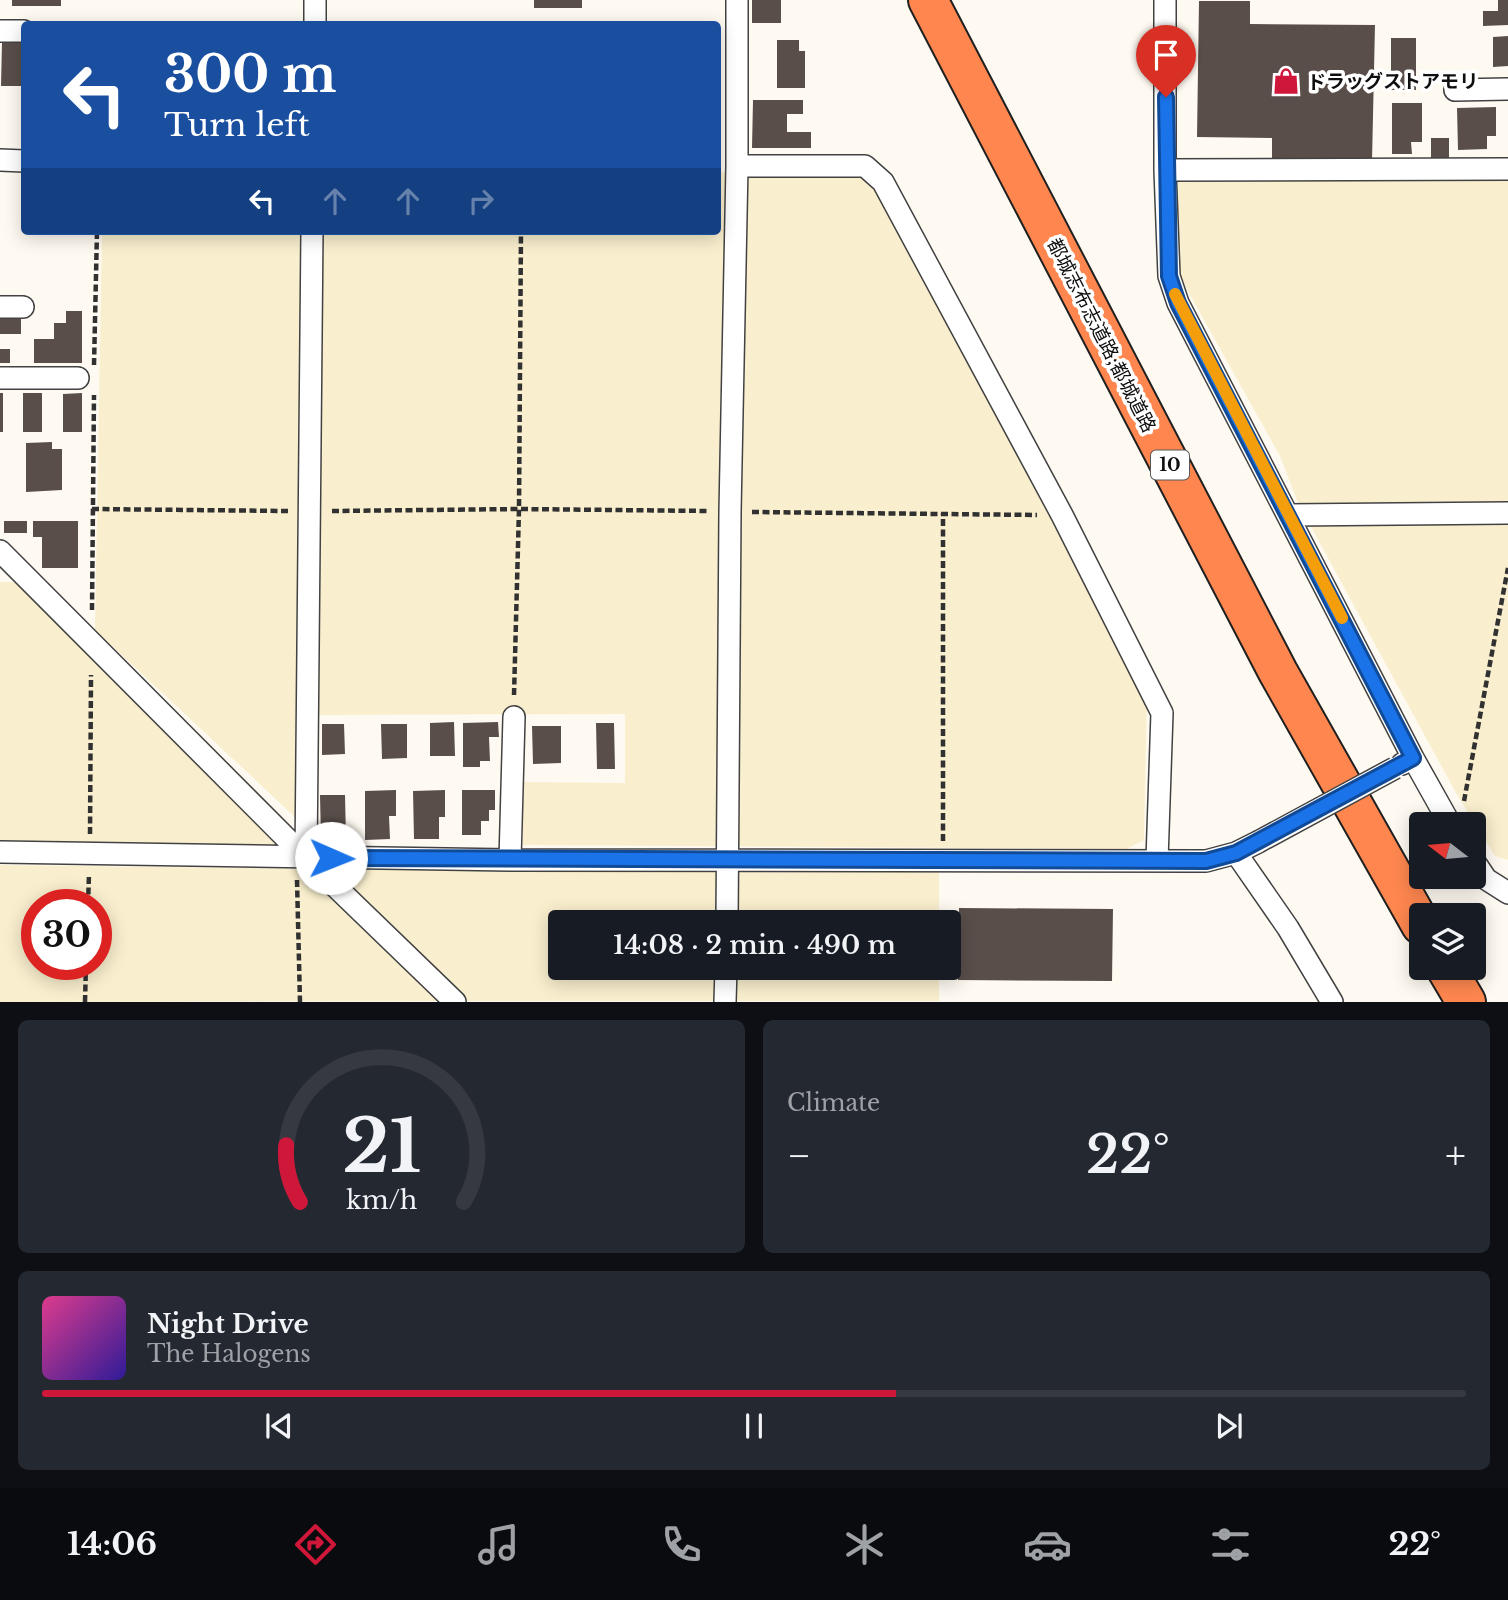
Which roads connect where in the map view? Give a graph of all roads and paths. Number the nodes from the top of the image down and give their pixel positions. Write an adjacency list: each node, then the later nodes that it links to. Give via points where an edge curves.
1 (315, 0): 5 (street)
2 (737, 0): 12 (street)
3 (928, 0): 48 (highway, 都城志布志道路;都城道路 / 10, via 1278,672)
4 (1166, 0): 14 (street)
5 (315, 21)
6 (0, 31): 7 (street)
7 (21, 31)
8 (1508, 89): 9 (street)
9 (1455, 90)
10 (0, 160): 11 (street)
11 (21, 161)
12 (737, 166): 25 (street); 28 (street, via 865,166 883,182)
13 (1508, 169): 14 (street)
14 (1166, 170): 29 (street, via 1169,276 1175,294)
15 (97, 235): 20 (path)
16 (312, 235): 24 (street)
17 (521, 235): 23 (path)
18 (0, 307): 19 (street)
19 (23, 307)
20 (89, 377): 21 (street); 22 (path)
21 (0, 378)
22 (92, 509): 24 (path); 32 (path)
23 (519, 509): 24 (path); 25 (path); 33 (path)
24 (309, 511): 40 (street)
25 (730, 512): 26 (path); 43 (street)
26 (943, 513): 28 (path); 41 (path)
27 (1508, 513): 29 (street)
28 (1062, 515): 44 (street, via 1162,713)
29 (1289, 515): 34 (street)
30 (0, 551): 32 (street)
31 (1508, 568): 36 (path)
32 (92, 641): 39 (path); 40 (street)
33 (513, 717): 42 (street)
34 (1404, 763): 35 (street); 38 (street, bridge)
35 (1450, 812)
36 (1457, 812)
37 (0, 852): 39 (street)
38 (1236, 853): 44 (street, via 1206,861); 57 (street)
39 (90, 854): 40 (street); 46 (path)
40 (301, 858): 42 (street); 54 (path); 55 (street)
41 (943, 859): 43 (street); 44 (street)
42 (510, 860): 43 (street)
43 (729, 860): 49 (street)
44 (1157, 860)
45 (1486, 880): 47 (street)
46 (89, 889)
47 (1508, 893)
48 (1409, 904)
49 (727, 910)
50 (86, 980): 53 (path)
51 (726, 980): 56 (street)
52 (1453, 980): 58 (highway)
53 (85, 1002)
54 (300, 1002)
55 (455, 1002)
56 (725, 1002)
57 (1332, 1002)
58 (1466, 1002)

